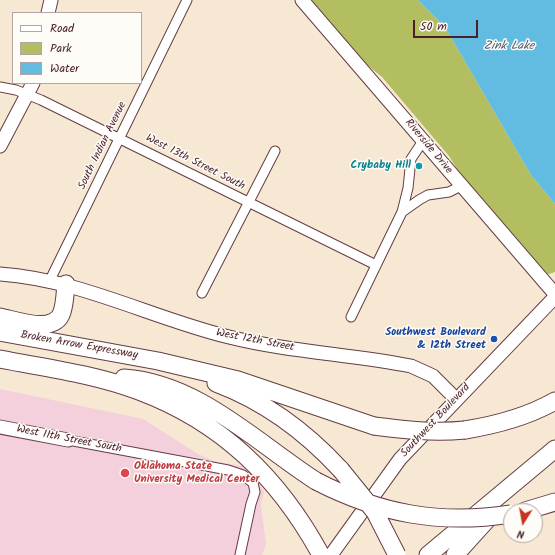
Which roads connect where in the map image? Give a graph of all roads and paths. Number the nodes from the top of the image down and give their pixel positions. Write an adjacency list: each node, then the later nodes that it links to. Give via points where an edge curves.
1 (51, 0): 4 (main road)
2 (187, 0): 7 (street, South Indian Avenue)
3 (302, 0): 8 (main road, Riverside Drive)
4 (48, 12)
5 (0, 87): 6 (street, West 13th Street South)
6 (31, 89): 7 (street, West 13th Street South); 9 (main road)
7 (120, 138): 12 (street, West 13th Street South); 16 (street, South Indian Avenue)
8 (423, 141): 11 (main road, Riverside Drive); 13 (street, via 411,159)
9 (0, 146)
10 (275, 151): 12 (street)
11 (461, 186): 13 (street, via 449,192 428,195); 18 (main road, Riverside Drive)
12 (247, 202): 14 (street, West 13th Street South); 17 (street)
13 (402, 212): 14 (street)
14 (376, 265): 20 (street)
15 (0, 274): 16 (main road, West 12th Street)
16 (58, 282): 19 (highway, via 62,312 59,318 50,324 41,325); 25 (main road, West 12th Street, via 229,337 420,368 433,376)
17 (202, 293)
18 (555, 296): 25 (main road, Southwest Boulevard)
19 (0, 317)
20 (351, 317)
21 (0, 332): 23 (highway, Broken Arrow Expressway)
22 (0, 359): 24 (highway)
23 (158, 361): 26 (highway, bridge, via 238,380 374,426 412,431 465,430 503,422); 37 (highway, bridge, via 222,386 263,406 294,426 342,470 375,512)
24 (90, 376): 33 (highway, bridge, via 140,380 184,394 223,416 316,481 363,502 412,514 460,518); 35 (highway, via 139,391 174,406 213,429 252,461 284,495)
25 (456, 399): 36 (main road, Southwest Boulevard, via 400,459)
26 (555, 401)
27 (0, 427): 28 (main road, West 11th Street South)
28 (68, 440): 34 (street, West 11th Street South, via 244,475 253,483 255,492)
29 (555, 449): 38 (highway)
30 (555, 453): 39 (highway)
31 (555, 502): 32 (highway)
32 (543, 506)
33 (503, 515)
34 (240, 555)
35 (321, 555)
36 (331, 555)
37 (397, 555)
38 (428, 555)
39 (455, 555)

